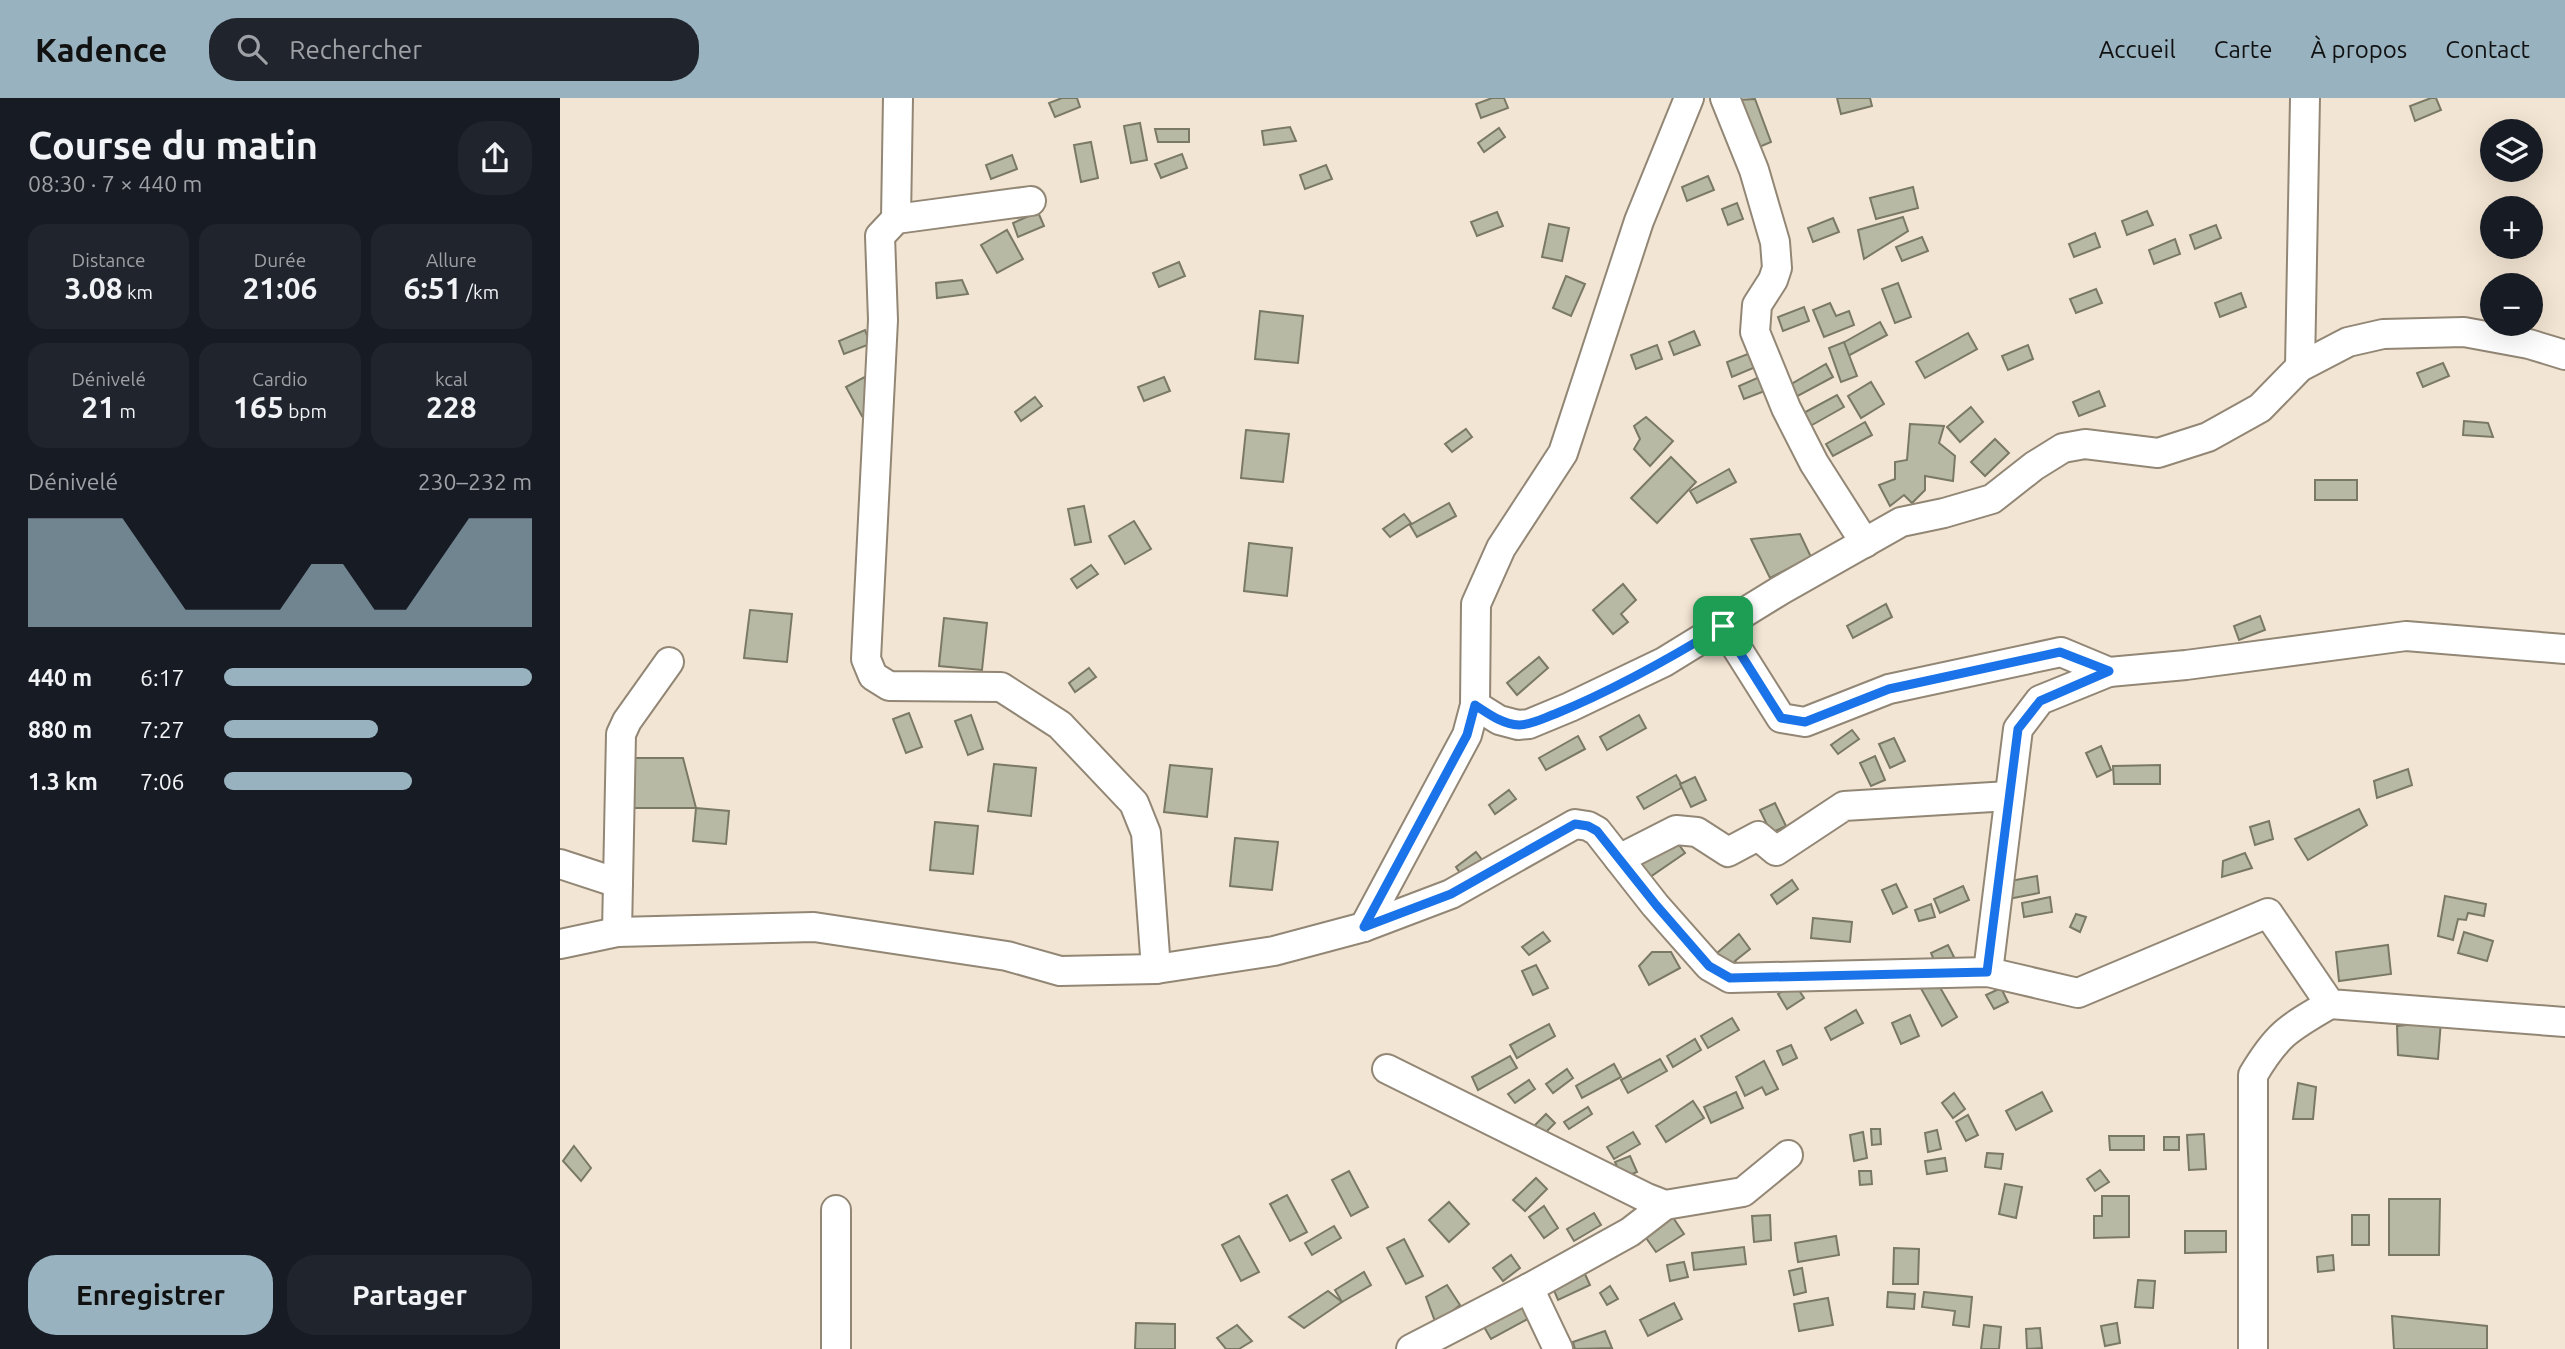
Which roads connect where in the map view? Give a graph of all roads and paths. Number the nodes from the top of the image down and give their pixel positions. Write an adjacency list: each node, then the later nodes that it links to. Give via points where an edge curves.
1 (898, 98): 6 (street)
2 (1689, 98): 14 (street, via 1639,221 1563,453 1501,548 1476,604)
3 (1725, 98): 9 (street, via 1754,170 1775,242 1777,268 1757,305 1755,332 1814,463)
4 (2305, 98): 8 (street)
5 (1031, 201): 6 (street)
6 (897, 219): 22 (street, via 880,236 883,320 866,659 873,676 889,686 1001,687 1060,724 1125,793 1146,833)
7 (2565, 355): 8 (street, via 2464,332 2383,334 2348,342)
8 (2300, 367): 9 (street, via 2260,408 2208,437 2158,453 2085,444 2063,448 1992,499 1901,522)
9 (1865, 543): 10 (street)
10 (1723, 626): 13 (street, via 1781,718 1805,722 1889,689 2060,652); 14 (street, via 1664,662 1529,724 1499,720)
11 (2565, 649): 13 (street, via 2406,636)
12 (669, 662): 18 (street, via 621,734)
13 (2109, 671): 15 (street, via 2040,701 2018,729)
14 (1475, 705): 19 (street, via 1467,735)
15 (2009, 796): 16 (street, via 1844,806 1776,851 1758,836 1728,852 1697,832 1676,830); 23 (street)
16 (1619, 859): 19 (street, via 1597,831 1575,824 1451,894); 23 (street, via 1709,966 1730,978)
17 (560, 864): 18 (street)
18 (618, 883): 20 (street)
19 (1364, 927): 22 (street, via 1275,951)
20 (617, 932): 21 (street); 22 (street, via 814,928 1007,956 1060,971)
21 (560, 944)
22 (1156, 969)
23 (1987, 972): 24 (street, via 2078,993 2268,913)
24 (2330, 1004): 25 (street); 34 (street, via 2287,1029 2253,1075)
25 (2565, 1022)
26 (1387, 1069): 28 (street)
27 (1788, 1155): 28 (street, via 1743,1192)
28 (1665, 1205): 30 (street, via 1630,1232)
29 (836, 1210): 31 (street)
30 (1529, 1288): 32 (street); 33 (street)
31 (836, 1349)
32 (1411, 1349)
33 (1558, 1349)
34 (2253, 1349)

